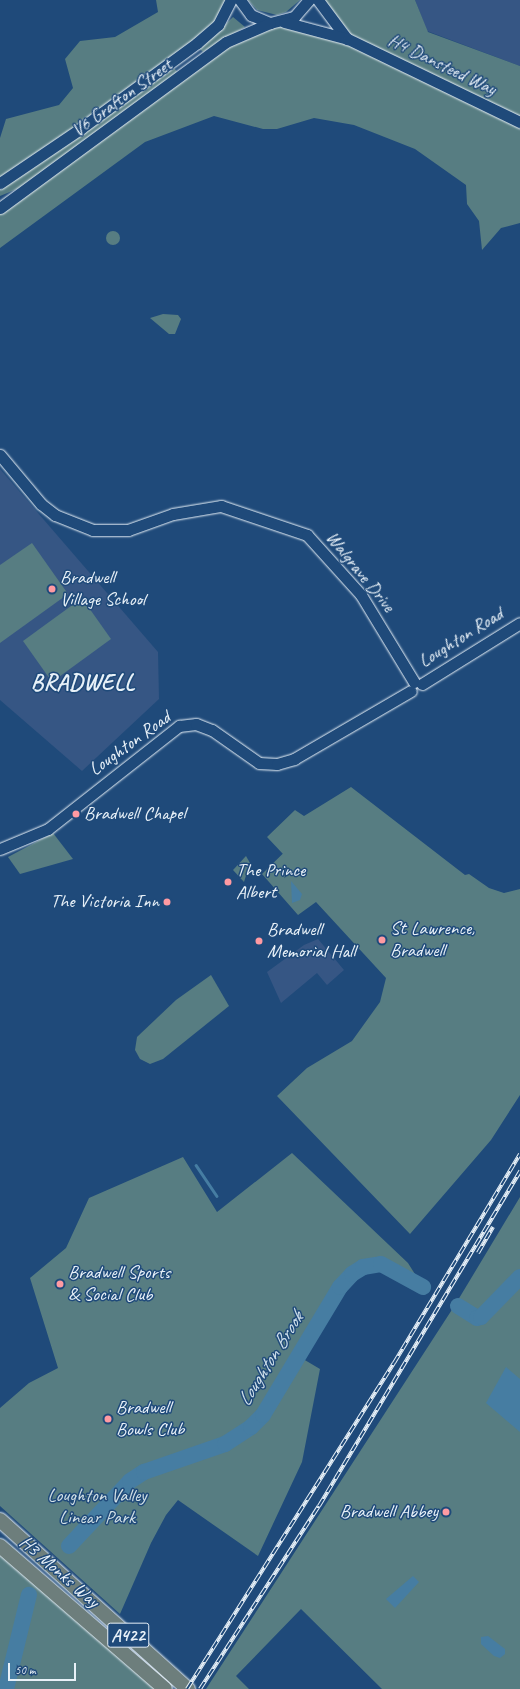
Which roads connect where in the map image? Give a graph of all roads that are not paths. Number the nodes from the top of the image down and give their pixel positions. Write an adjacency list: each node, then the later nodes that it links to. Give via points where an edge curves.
1 (231, 0): 9 (street, V6 Grafton Street, via 218,25 197,43)
2 (240, 0): 6 (street, via 251,15)
3 (309, 0): 5 (street, via 299,14)
4 (318, 0): 7 (street, H4 Dansteed Way)
5 (284, 22): 6 (street); 7 (street, H4 Dansteed Way)
6 (270, 23): 10 (street, V6 Grafton Street, via 226,42)
7 (349, 40): 8 (street, H4 Dansteed Way)
8 (520, 122)
9 (0, 183)
10 (0, 208)
11 (0, 455): 13 (street, Walgrave Drive, via 41,504 55,515 88,529 128,530 173,514 221,506 307,535 361,595)
12 (520, 623): 13 (street, Loughton Road)
13 (415, 686): 14 (street, Loughton Road, via 294,759 277,764 259,763 212,730 196,724 179,726 48,829)
14 (0, 849)
15 (0, 1520): 18 (main road, H3 Monks Way / A422)
16 (0, 1546): 17 (main road, H3 Monks Way / A422)
17 (165, 1689)
18 (188, 1689)

